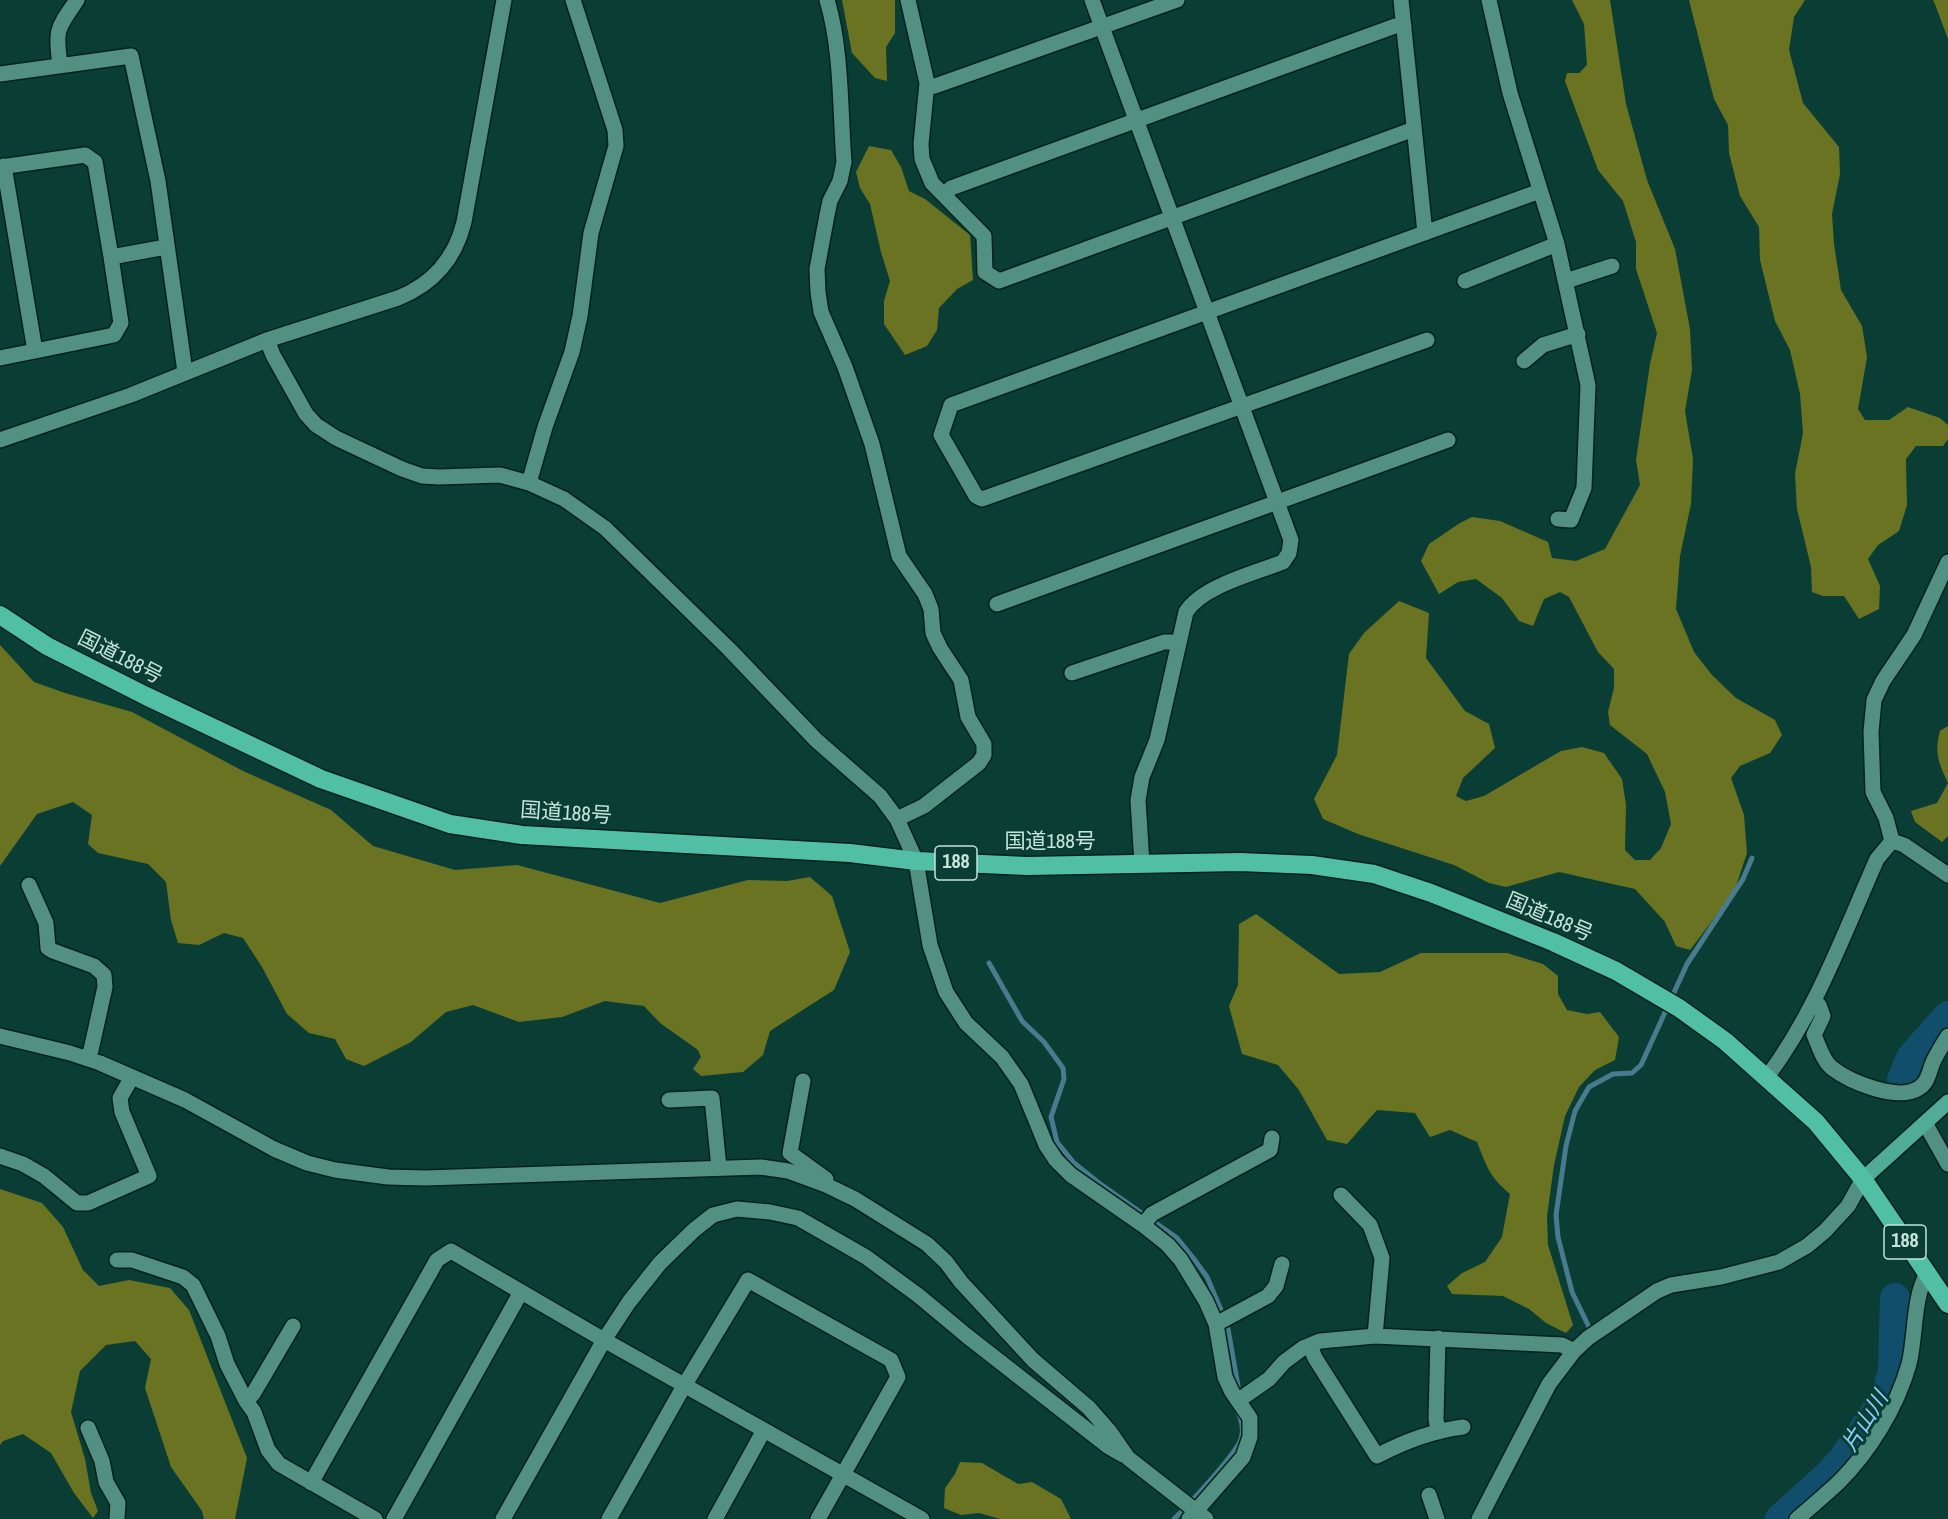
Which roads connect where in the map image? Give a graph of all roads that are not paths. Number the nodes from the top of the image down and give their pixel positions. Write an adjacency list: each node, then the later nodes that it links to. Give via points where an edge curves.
1 (77, 0): 12 (street, via 59,27 56,39)
2 (504, 0): 30 (street, via 461,237 446,263 412,292)
3 (573, 0): 39 (street, via 615,130 616,146 591,233 572,352)
4 (827, 0): 47 (street, via 835,41 844,162 829,208 817,269 821,312 872,444 899,556 925,594 933,633 961,680 968,717 984,744 979,763 924,806)
5 (908, 0): 14 (street)
6 (1092, 0): 11 (street)
7 (1177, 0): 11 (street)
8 (1401, 0): 10 (street)
9 (1489, 0): 18 (street, via 1510,93)
10 (1404, 25): 15 (street); 16 (street)
11 (1102, 28): 14 (street); 15 (street)
12 (60, 65): 13 (street); 23 (street, via 131,56 158,182)
13 (0, 74)
14 (927, 87): 19 (street, via 922,159 932,183)
15 (1136, 122): 19 (street, via 951,188); 20 (street)
16 (1414, 129): 20 (street); 21 (street)
17 (2, 166): 24 (street, via 86,155 95,162); 32 (street)
18 (1540, 191): 21 (street); 22 (street)
19 (944, 195): 20 (street, via 984,236 985,272 999,281)
20 (1172, 217): 28 (street)
21 (1425, 233): 28 (street)
22 (1557, 244): 26 (street); 27 (street)
23 (166, 247): 24 (street); 35 (street)
24 (111, 257): 32 (street, via 121,323 114,335)
25 (1612, 266): 27 (street)
26 (1464, 281)
27 (1566, 281): 29 (street)
28 (1207, 313): 36 (street); 36 (street, via 951,405 941,435 976,496 982,499)
29 (1578, 334): 34 (street, via 1543,345); 41 (street, via 1588,384 1584,488 1570,520)
30 (267, 340): 35 (street); 39 (street, via 306,414 336,438 422,476 500,475)
31 (1428, 340): 36 (street)
32 (34, 351): 33 (street)
33 (0, 358)
34 (1524, 361)
35 (185, 372): 37 (street)
36 (1241, 406): 40 (street)
37 (0, 440)
38 (1448, 440): 40 (street)
39 (529, 483): 47 (street, via 564,500 605,528 816,740 880,796)
40 (1276, 503): 43 (street); 45 (street, via 1290,540 1283,562 1192,601)
41 (1558, 519)
42 (1948, 562): 48 (street, via 1914,635 1874,700 1873,792)
43 (997, 604)
44 (0, 615): 49 (highway, 国道188号 / 188, via 47,646 310,774 450,824 522,835 850,853)
45 (1178, 642): 46 (street, via 1164,642); 50 (street, via 1157,740 1142,777 1138,800)
46 (1072, 673)
47 (897, 819): 49 (street)
48 (1892, 841): 51 (street); 53 (street, via 1877,859)
49 (916, 861): 50 (highway, 国道188号 / 188, via 1027,866); 70 (street, via 930,945 946,992 966,1023 1002,1057 1021,1084 1056,1160 1071,1175)
50 (1142, 864): 58 (highway, 国道188号 / 188, via 1312,865 1374,874 1553,942 1616,972 1679,1008)
51 (1948, 875)
52 (29, 885): 56 (street, via 46,923 48,948 94,966 104,975 105,987)
53 (1814, 1001): 55 (street, via 1823,1016 1814,1035 1825,1060 1870,1089 1886,1092 1920,1088); 58 (street)
54 (0, 1036): 56 (street)
55 (1948, 1036)
56 (87, 1058): 57 (street)
57 (132, 1077): 64 (street, via 120,1098 122,1112 149,1176 88,1203 77,1203 44,1176); 66 (street, via 185,1100 274,1149 335,1170 425,1178)
58 (1767, 1077): 67 (highway, 国道188号 / 188, via 1816,1122)
59 (803, 1082): 68 (street, via 790,1153 826,1179)
60 (669, 1100): 66 (street, via 712,1098)
61 (1948, 1102): 62 (main road)
62 (1924, 1123): 65 (street); 67 (main road)
63 (1272, 1138): 70 (street, via 1270,1150 1263,1155 1152,1214)
64 (0, 1156)
65 (1948, 1164)
66 (719, 1168): 68 (street, via 789,1171)
67 (1863, 1179): 73 (highway, 国道188号 / 188); 82 (street, via 1848,1206 1807,1246 1779,1262 1657,1291)
68 (826, 1185): 90 (street, via 927,1244 1033,1360 1089,1408)
69 (1341, 1196): 78 (street, via 1370,1225 1382,1258)
70 (1143, 1225): 76 (street, via 1181,1260)
71 (117, 1260): 85 (street, via 132,1260 183,1277 193,1285)
72 (1282, 1264): 76 (street, via 1269,1296)
73 (1927, 1274): 75 (highway, 国道188号 / 188); 105 (street, via 1920,1285 1909,1363 1896,1400 1859,1459)
74 (521, 1293): 80 (street); 92 (street, via 451,1251 437,1260); 97 (street)
75 (1948, 1304)
76 (1216, 1324): 84 (street, via 1225,1377)
77 (293, 1326): 85 (street)
78 (1375, 1336): 79 (street); 81 (street, via 1320,1341)
79 (1438, 1338): 82 (street, via 1562,1345); 89 (street)
80 (604, 1340): 83 (street); 90 (street, via 660,1263 713,1215 737,1209 798,1218 902,1283); 98 (street)
81 (1310, 1346): 84 (street, via 1284,1362 1269,1379); 89 (street, via 1377,1456)
82 (1574, 1351): 104 (street, via 1533,1411)
83 (684, 1386): 88 (street); 91 (street, via 748,1280 891,1360 898,1377); 99 (street)
84 (1239, 1400): 94 (street, via 1250,1418 1250,1437 1243,1457)
85 (246, 1401): 92 (street, via 268,1450 279,1464)
86 (1463, 1426): 89 (street)
87 (88, 1428): 95 (street, via 106,1482 118,1503)
88 (764, 1430): 91 (street); 100 (street)
89 (1438, 1430)
90 (1128, 1458): 94 (street)
91 (843, 1474): 101 (street); 102 (street)
92 (311, 1483): 96 (street)
93 (1429, 1494): 103 (street)
94 (1196, 1516)
95 (117, 1519)
96 (375, 1519)
97 (394, 1519)
98 (504, 1519)
99 (609, 1519)
100 (715, 1519)
101 (818, 1519)
102 (922, 1519)
103 (1437, 1519)
104 (1479, 1519)
105 (1797, 1519)

